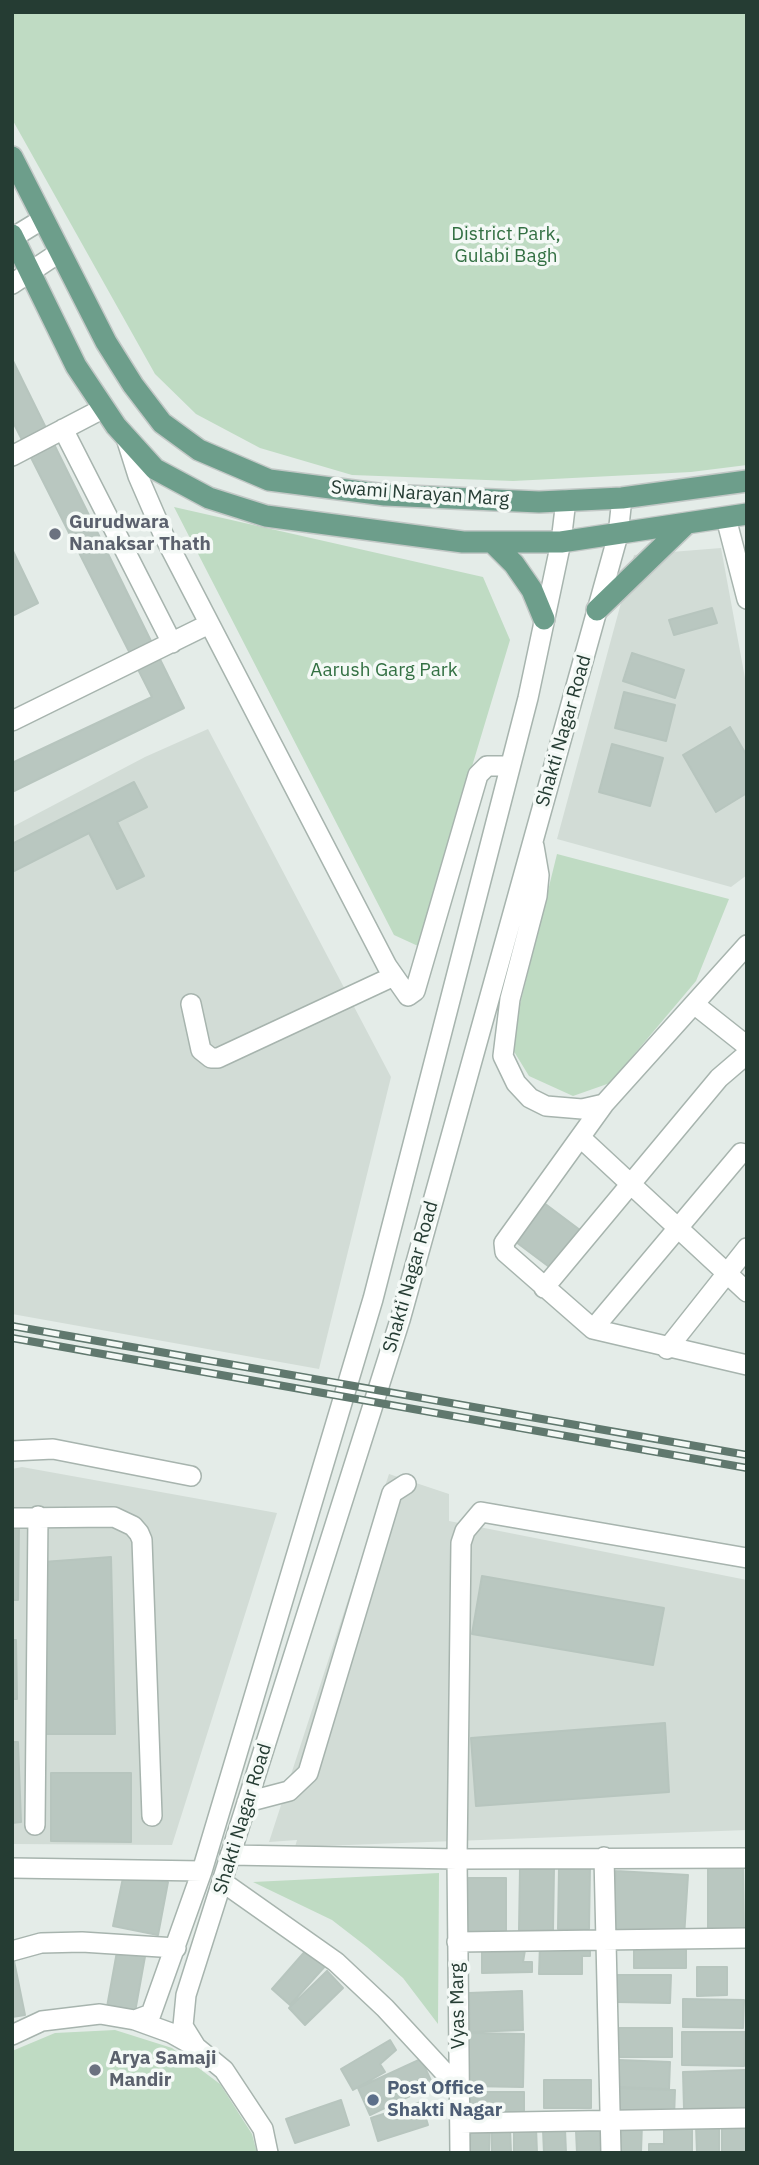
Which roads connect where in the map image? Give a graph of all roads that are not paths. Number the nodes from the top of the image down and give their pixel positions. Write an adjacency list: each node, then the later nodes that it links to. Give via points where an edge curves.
1 (12, 158): 2 (main road, Swami Narayan Marg)
2 (43, 219): 3 (street); 4 (main road, Swami Narayan Marg)
3 (13, 237): 5 (main road, Swami Narayan Marg)
4 (60, 252): 5 (street); 12 (main road, Swami Narayan Marg, via 133,385 162,423 199,450 269,480 384,495)
5 (21, 279): 6 (main road, Swami Narayan Marg)
6 (104, 408): 7 (street); 8 (main road, Swami Narayan Marg)
7 (63, 429): 9 (street); 22 (street)
8 (126, 438): 16 (main road, Swami Narayan Marg, via 155,469 209,498 266,516); 21 (street, via 164,536)
9 (12, 456)
10 (747, 481): 11 (main road, Swami Narayan Marg)
11 (622, 498): 12 (main road, Swami Narayan Marg); 15 (street, Shakti Nagar Road)
12 (566, 500): 17 (street, Shakti Nagar Road)
13 (736, 516): 14 (main road, Swami Narayan Marg); 18 (street)
14 (686, 524): 15 (main road, Swami Narayan Marg); 19 (main road)
15 (618, 535): 17 (main road, Swami Narayan Marg); 19 (street, Shakti Nagar Road)
16 (492, 542): 17 (main road, Swami Narayan Marg); 20 (main road, via 532,590)
17 (561, 542): 20 (street, Shakti Nagar Road)
18 (747, 599)
19 (597, 610): 25 (street, Shakti Nagar Road)
20 (544, 619): 24 (street, Shakti Nagar Road)
21 (209, 624): 22 (street); 27 (street)
22 (172, 643): 23 (street)
23 (12, 721)
24 (510, 766): 27 (street, via 487,766 478,775 412,996 404,994); 58 (street, Shakti Nagar Road, via 373,1299)
25 (533, 842): 32 (street, via 539,875 537,896 510,999 503,1056 516,1083 546,1106 582,1109); 50 (street, Shakti Nagar Road, via 400,1320)
26 (747, 946): 29 (street)
27 (394, 976): 28 (street, via 218,1058 201,1049)
28 (191, 1004)
29 (694, 1004): 30 (street); 32 (street)
30 (747, 1045)
31 (747, 1054): 35 (street, via 719,1078)
32 (604, 1104): 33 (street)
33 (581, 1139): 35 (street); 39 (street, via 504,1242 509,1258)
34 (741, 1153): 36 (street)
35 (631, 1184): 36 (street); 39 (street)
36 (679, 1228): 38 (street); 41 (street)
37 (747, 1248): 38 (street)
38 (726, 1273): 40 (street); 42 (street)
39 (544, 1288): 41 (street)
40 (747, 1292)
41 (593, 1329): 42 (street)
42 (667, 1349): 43 (street)
43 (747, 1365)
44 (12, 1451): 45 (street, via 53,1449)
45 (191, 1476)
46 (406, 1484): 50 (street, via 392,1493 308,1773 289,1791)
47 (38, 1516): 48 (street); 51 (street, via 114,1517 133,1526 142,1540); 52 (street)
48 (12, 1518)
49 (747, 1558): 56 (street, Vyas Marg, via 481,1512 471,1520 461,1543)
50 (247, 1802): 53 (street, Shakti Nagar Road)
51 (152, 1816)
52 (36, 1825)
53 (230, 1855): 56 (street); 59 (street, Shakti Nagar Road)
54 (604, 1857): 55 (street); 56 (street); 61 (street)
55 (747, 1858)
56 (457, 1859): 62 (street, Vyas Marg)
57 (12, 1868): 58 (street)
58 (202, 1871): 63 (street, Shakti Nagar Road)
59 (224, 1883): 67 (street, Shakti Nagar Road, via 186,1994 183,2026); 68 (street, via 336,1962)
60 (747, 1938): 61 (street)
61 (605, 1939): 62 (street); 70 (street)
62 (457, 1942): 68 (street, Vyas Marg)
63 (176, 1948): 64 (street, via 82,1942); 65 (street, Shakti Nagar Road, via 151,2014)
64 (12, 1951)
65 (135, 2020): 66 (street, via 100,2014 42,2021); 67 (street)
66 (12, 2035)
67 (196, 2047): 72 (street, via 224,2070 263,2129)
68 (459, 2088): 71 (street, Vyas Marg)
69 (747, 2118): 70 (street)
70 (611, 2120): 71 (street); 74 (street)
71 (460, 2123): 73 (street, Vyas Marg)
72 (268, 2153)
73 (460, 2153)
74 (611, 2153)

